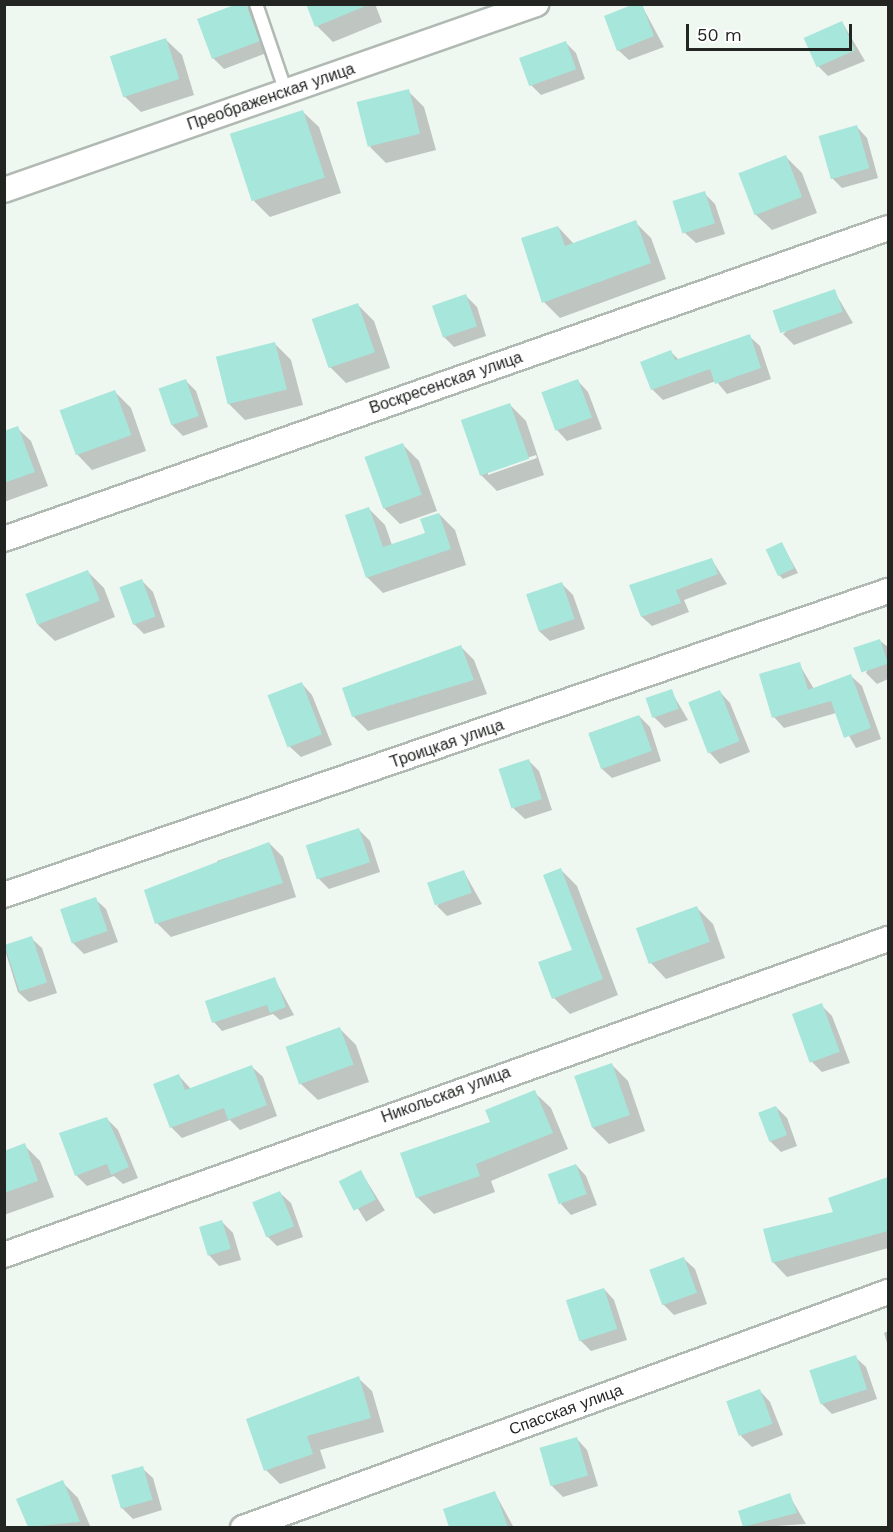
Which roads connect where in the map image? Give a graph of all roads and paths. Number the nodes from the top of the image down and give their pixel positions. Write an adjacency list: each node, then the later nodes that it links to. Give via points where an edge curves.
1 (256, 4): 3 (lane)
2 (536, 4): 3 (street, Преображенская улица)
3 (286, 92): 4 (street, Преображенская улица)
4 (4, 190)
5 (888, 228): 6 (street, Воскресенская улица)
6 (4, 539)
7 (888, 591): 8 (street, Троицкая улица)
8 (4, 895)
9 (888, 939): 10 (street, Никольская улица)
10 (4, 1255)
11 (888, 1292): 12 (street, Спасская улица)
12 (243, 1527)

